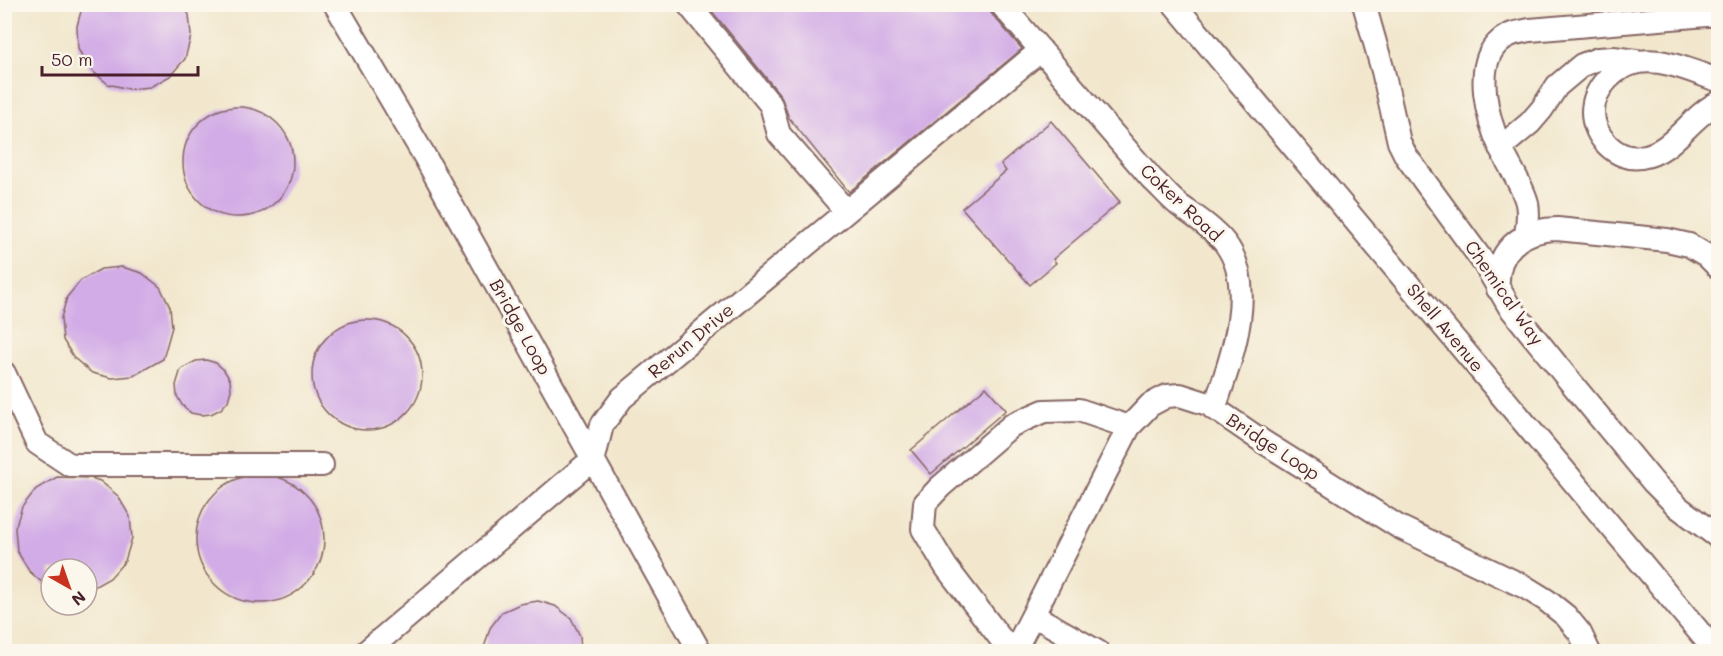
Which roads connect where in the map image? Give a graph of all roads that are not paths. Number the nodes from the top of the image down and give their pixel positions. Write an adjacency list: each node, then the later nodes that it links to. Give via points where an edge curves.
1 (335, 4): 19 (street, Bridge Loop)
2 (688, 4): 12 (street, via 771,105 779,134)
3 (1001, 4): 7 (street, Coker Road)
4 (1174, 4): 28 (street, Shell Avenue)
5 (1364, 4): 15 (street, Chemical Way, via 1399,142)
6 (1719, 14): 11 (street, via 1513,33 1500,41 1486,64 1488,107)
7 (1041, 50): 12 (street, Rerun Drive); 17 (street, Coker Road, via 1152,179 1225,244 1235,264 1240,288 1239,321)
8 (1638, 62): 9 (street, via 1662,62); 10 (street, via 1622,67 1597,94 1594,125 1612,150 1640,158 1657,152 1707,108); 11 (street, via 1613,58 1582,65 1557,86 1530,123)
9 (1719, 80)
10 (1719, 103)
11 (1500, 148): 13 (street, via 1526,201)
12 (846, 211): 19 (street, Rerun Drive, via 622,398 602,425)
13 (1526, 234): 14 (street, via 1557,229 1667,240 1689,244); 15 (street, via 1502,258 1497,273)
14 (1719, 267)
15 (1498, 289): 21 (street, Chemical Way, via 1653,482 1678,507)
16 (4, 373): 20 (street, via 37,443 70,465)
17 (1214, 409): 18 (street, Bridge Loop, via 1197,399 1167,396 1150,405); 27 (street, Bridge Loop, via 1399,527 1546,600 1566,616)
18 (1129, 426): 22 (street, Bridge Loop); 25 (street, via 1079,410 1044,411 1012,425 925,503 923,529 946,567)
19 (594, 458): 23 (street); 24 (street, Bridge Loop)
20 (321, 465)
21 (1719, 537)
22 (1033, 615): 25 (street, Bridge Loop); 26 (street)
23 (370, 650)
24 (700, 651)
25 (1012, 651)
26 (1098, 651)
27 (1589, 651)
28 (1716, 651)

